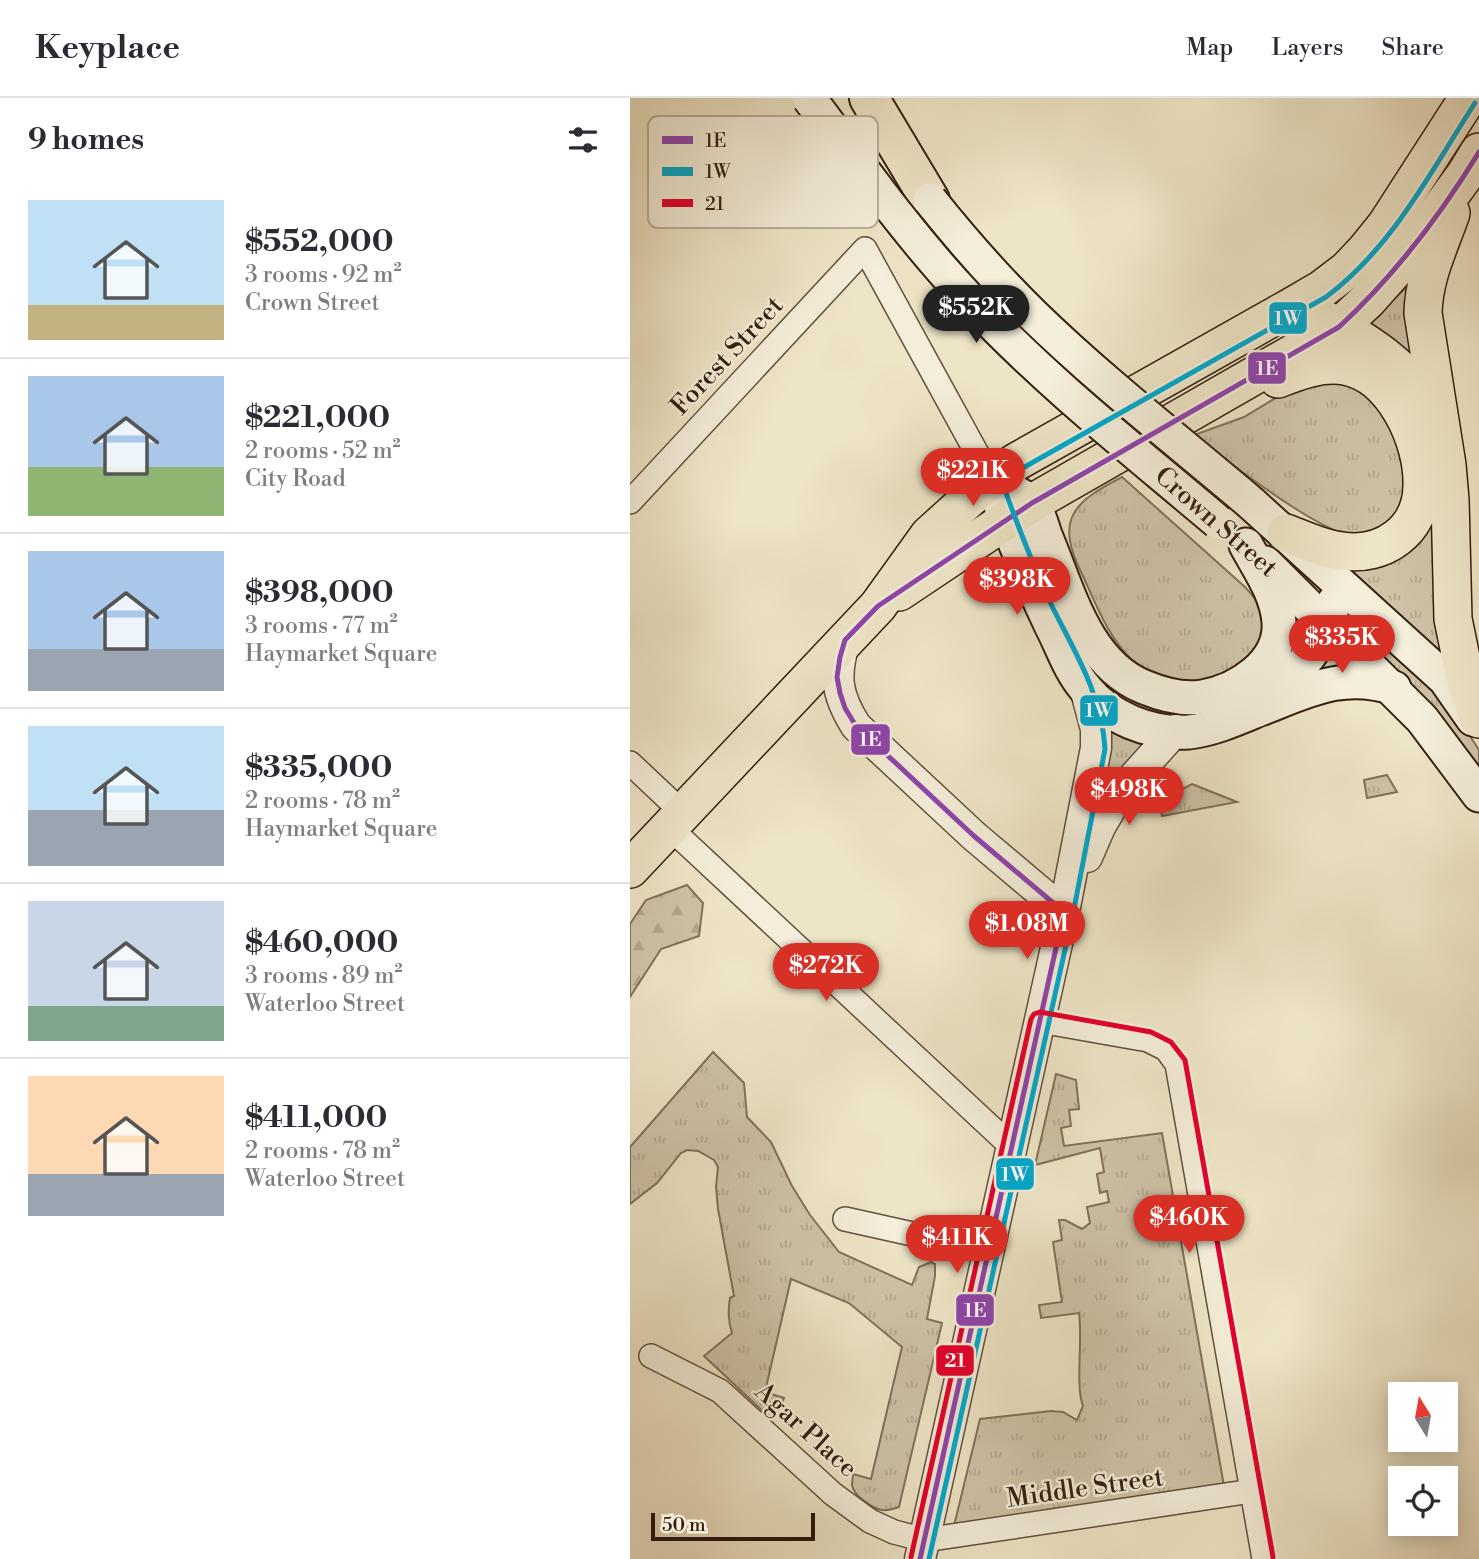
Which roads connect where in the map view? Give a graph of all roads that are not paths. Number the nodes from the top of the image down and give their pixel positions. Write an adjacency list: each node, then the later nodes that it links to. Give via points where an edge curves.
1 (809, 98): 5 (main road, Crown Street, bridge)
2 (850, 98): 6 (main road, Crown Street)
3 (869, 98): 10 (highway)
4 (1460, 110): 11 (main road, via 1365,251 1330,283)
5 (823, 116)
6 (864, 116)
7 (878, 134): 10 (main road, Crown Street)
8 (1472, 164): 12 (main road, via 1393,272); 14 (main road, via 1424,290 1423,313)
9 (878, 190): 19 (main road, Crown Street, bridge, via 969,300 1054,382)
10 (930, 200): 18 (main road, Crown Street, bridge, via 1062,342)
11 (1291, 307): 12 (main road); 15 (main road)
12 (1339, 327): 13 (main road); 14 (main road, via 1410,378)
13 (1198, 408): 17 (main road); 18 (main road, via 1296,372 1345,366 1368,375 1402,412 1421,463 1423,490 1403,534 1387,546 1344,552)
14 (1444, 435): 27 (main road, via 1453,619)
15 (991, 479): 16 (street, Forest Street, via 865,249); 17 (main road); 21 (main road, via 929,535)
16 (630, 502)
17 (1019, 511): 19 (main road, via 1097,651 1117,672 1170,696 1201,697 1230,687 1254,675 1271,657 1278,640 1276,600); 21 (main road); 24 (main road, via 1039,600)
18 (1286, 533): 20 (main road, Crown Street)
19 (1246, 545): 22 (main road, Crown Street)
20 (1339, 580): 22 (main road); 28 (main road, Crown Street, via 1445,679)
21 (878, 606): 23 (main road)
22 (1328, 623): 25 (main road, Crown Street); 26 (main road, via 1312,654)
23 (845, 640): 32 (main road); 34 (street, via 837,677 845,708 856,726)
24 (1085, 688): 29 (main road, via 1117,716 1138,725); 34 (street, via 1096,748)
25 (1394, 688): 26 (main road, via 1337,681); 31 (main road, Crown Street)
26 (1248, 714): 29 (main road, via 1189,732)
27 (1479, 719)
28 (1479, 726)
29 (1176, 730): 34 (street, via 1121,791)
30 (630, 762): 32 (street)
31 (1479, 795)
32 (676, 819): 33 (main road); 36 (street)
33 (630, 869)
34 (1064, 912): 35 (street)
35 (1040, 1021): 36 (street); 40 (street, via 1148,1041 1166,1049 1178,1064)
36 (1012, 1147): 38 (street)
37 (845, 1219): 38 (street)
38 (989, 1251): 41 (street)
39 (651, 1356): 41 (street, Agar Place, via 720,1391 833,1494 870,1521)
40 (1252, 1492): 41 (street, Middle Street); 42 (street)
41 (923, 1549)
42 (1264, 1559)

